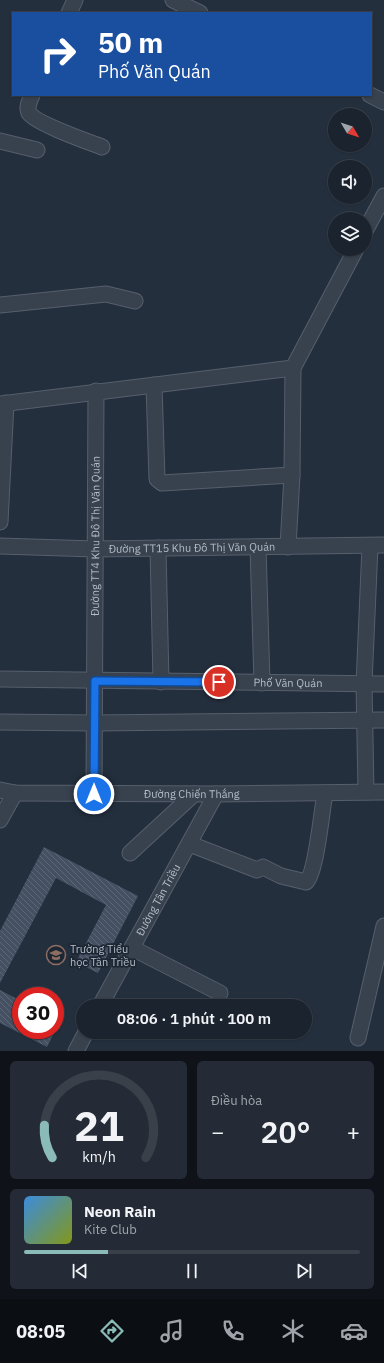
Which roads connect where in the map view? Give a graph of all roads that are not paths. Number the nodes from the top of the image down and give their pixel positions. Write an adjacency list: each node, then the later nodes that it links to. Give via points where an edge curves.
1 (75, 0): 3 (street)
2 (173, 0): 4 (street)
3 (69, 12)
4 (198, 12)
5 (32, 96): 9 (street, via 28,105 33,117)
6 (372, 96): 7 (street)
7 (384, 102)
8 (0, 141): 10 (street)
9 (102, 147)
10 (37, 150)
11 (384, 196): 12 (street)
12 (372, 218)
13 (352, 256): 16 (street)
14 (135, 301): 15 (street, via 106,294)
15 (0, 305)
16 (293, 368): 17 (street); 20 (street)
17 (154, 385): 18 (street); 20 (street, via 157,479 162,483)
18 (96, 391): 19 (street); 27 (street, Đường TT4 Khu Đô Thị Văn Quán)
19 (3, 403): 21 (street)
20 (292, 476): 23 (street)
21 (0, 522)
22 (0, 546): 27 (street, Đường TT15 Khu Đô Thị Văn Quán)
23 (288, 546): 24 (street, Đường TT15 Khu Đô Thị Văn Quán); 25 (street, Đường TT15 Khu Đô Thị Văn Quán)
24 (377, 546): 32 (street)
25 (258, 547): 26 (street, Đường TT15 Khu Đô Thị Văn Quán); 31 (street)
26 (158, 548): 27 (street, Đường TT15 Khu Đô Thị Văn Quán); 30 (street)
27 (95, 549): 29 (street, Đường TT4 Khu Đô Thị Văn Quán)
28 (0, 678): 29 (street, Phố Văn Quán)
29 (95, 681): 30 (street, Phố Văn Quán); 37 (street, Đường TT4 Khu Đô Thị Văn Quán)
30 (162, 682): 31 (street, Phố Văn Quán)
31 (262, 682): 32 (street, Phố Văn Quán)
32 (364, 684): 33 (street, Phố Văn Quán); 35 (street)
33 (384, 684)
34 (384, 720): 35 (street)
35 (365, 721): 37 (street); 39 (street)
36 (0, 722): 37 (street)
37 (94, 723): 43 (street, Đường TT4 Khu Đô Thị Văn Quán)
38 (0, 790): 41 (street, Đường Chiến Thắng)
39 (366, 792): 40 (street, Đường Chiến Thắng); 42 (street, Đường Chiến Thắng)
40 (384, 792)
41 (15, 793): 43 (street, Đường Chiến Thắng); 46 (street)
42 (325, 793): 45 (street, Đường Chiến Thắng); 47 (street, via 313,868 306,882 281,876 263,867 257,870)
43 (94, 794): 44 (street, Đường Chiến Thắng)
44 (194, 794): 45 (street, Đường Chiến Thắng); 48 (street)
45 (216, 794): 47 (street, Đường Tân Triều)
46 (0, 820)
47 (190, 844): 50 (street, Đường Tân Triều)
48 (130, 853)
49 (384, 926): 53 (street)
50 (132, 948): 51 (street); 52 (street, Đường Tân Triều)
51 (220, 993)
52 (104, 999)
53 (358, 1038)
54 (82, 1039): 55 (street)
55 (76, 1051)

